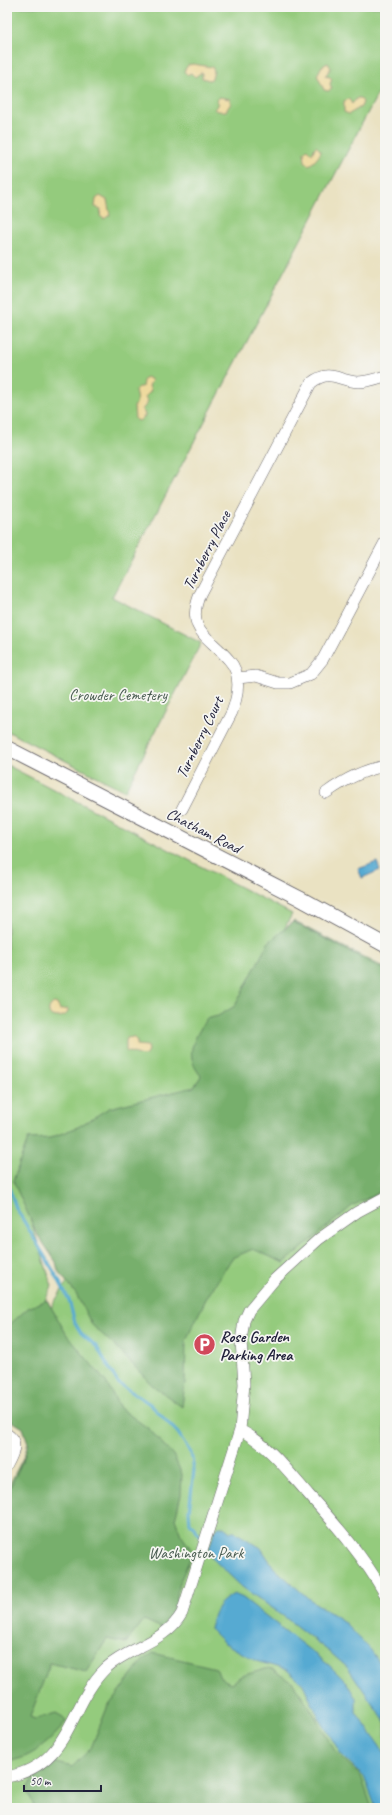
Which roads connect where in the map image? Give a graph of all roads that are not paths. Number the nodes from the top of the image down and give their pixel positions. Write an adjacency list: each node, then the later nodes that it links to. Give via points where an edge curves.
1 (385, 376): 3 (street, Turnberry Place, via 359,382 330,375 318,378 311,384 200,594 195,615 198,628 230,660)
2 (385, 542): 3 (street, via 323,660 311,674 290,683 278,683 256,676)
3 (238, 678): 7 (street, Turnberry Court, via 236,703)
4 (7, 748): 8 (main road, Chatham Road)
5 (385, 766): 6 (street, via 362,772)
6 (326, 793)
7 (182, 809)
8 (385, 945)
9 (385, 1197): 10 (street, via 357,1212 319,1239 275,1279 249,1310 244,1321 242,1341 244,1384)
10 (240, 1430): 13 (street, via 255,1439 287,1469 356,1549 372,1570); 14 (street, via 182,1613 176,1623 107,1668 93,1684 65,1738 51,1754 25,1772)
11 (10, 1437): 12 (street, via 14,1447)
12 (7, 1465)
13 (385, 1594)
14 (7, 1777)

